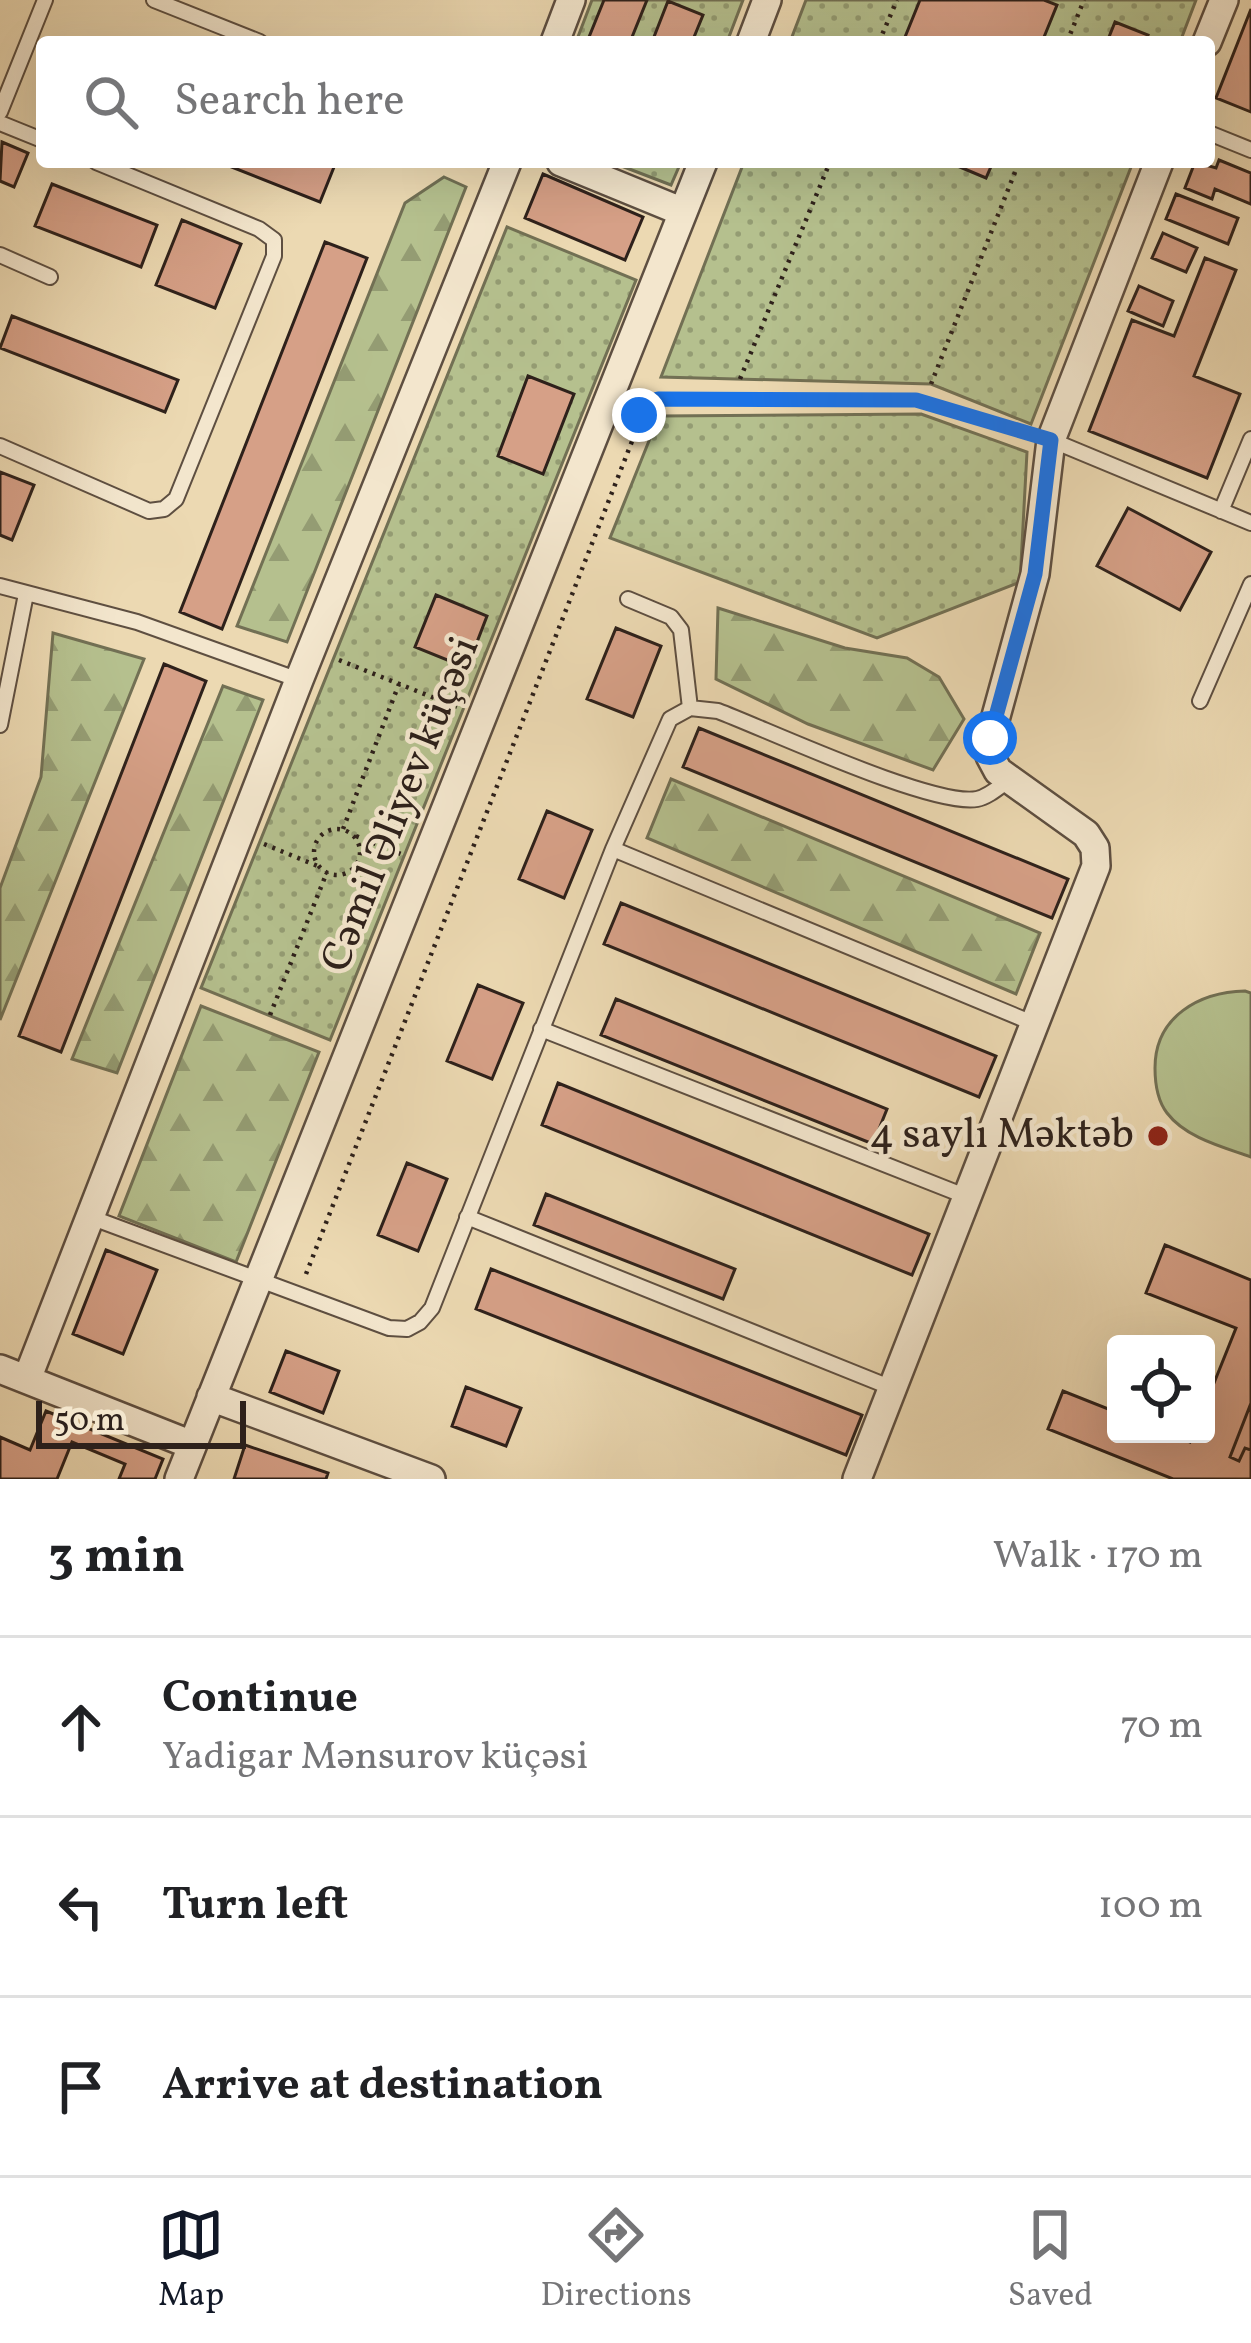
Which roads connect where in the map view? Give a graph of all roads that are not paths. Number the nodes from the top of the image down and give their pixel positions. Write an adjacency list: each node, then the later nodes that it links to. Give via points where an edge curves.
1 (45, 0): 10 (lane)
2 (154, 0): 6 (lane)
3 (571, 0): 7 (street)
4 (767, 0): 8 (street)
5 (1224, 0): 9 (street)
6 (245, 36)
7 (556, 36)
8 (753, 36)
9 (1209, 36)
10 (0, 112)
11 (0, 123): 13 (lane)
12 (1215, 135): 14 (lane)
13 (36, 138)
14 (1251, 150)
15 (111, 168): 25 (lane, via 260,229 274,240 274,256 176,499 164,509 149,511)
16 (505, 168): 32 (street)
17 (576, 168): 20 (street)
18 (701, 168): 20 (street, Cəmil Əliyev küçəsi)
19 (1157, 168): 24 (street)
20 (683, 212): 43 (street, Cəmil Əliyev küçəsi)
21 (0, 255): 22 (lane)
22 (50, 277)
23 (1251, 439): 26 (lane)
24 (1051, 440): 26 (lane); 36 (street, via 1035,574 990,738 990,756)
25 (0, 446)
26 (1221, 511): 27 (lane)
27 (1251, 523)
28 (1251, 584): 33 (lane)
29 (0, 586): 30 (lane)
30 (26, 594): 32 (lane, via 137,622); 35 (lane)
31 (628, 599): 34 (lane, via 681,630)
32 (299, 680): 41 (street)
33 (1200, 701)
34 (691, 708): 36 (lane, via 718,711 954,800 981,799); 37 (lane, via 670,719 658,740)
35 (0, 725)
36 (1009, 780): 38 (street, via 1095,848 1096,866)
37 (613, 849): 38 (lane); 39 (lane)
38 (1035, 1024): 40 (street)
39 (541, 1029): 40 (lane); 42 (lane)
40 (965, 1196): 45 (street)
41 (90, 1217): 43 (lane); 44 (street)
42 (467, 1217): 43 (lane, via 432,1308 407,1329); 45 (lane)
43 (256, 1281): 46 (street, Cəmil Əliyev küçəsi)
44 (13, 1374): 47 (street)
45 (892, 1388): 50 (street)
46 (212, 1396): 47 (street, Cəmil Əliyev küçəsi); 49 (street)
47 (192, 1445): 48 (street, Cəmil Əliyev küçəsi)
48 (179, 1479)
49 (431, 1479)
50 (857, 1479)

